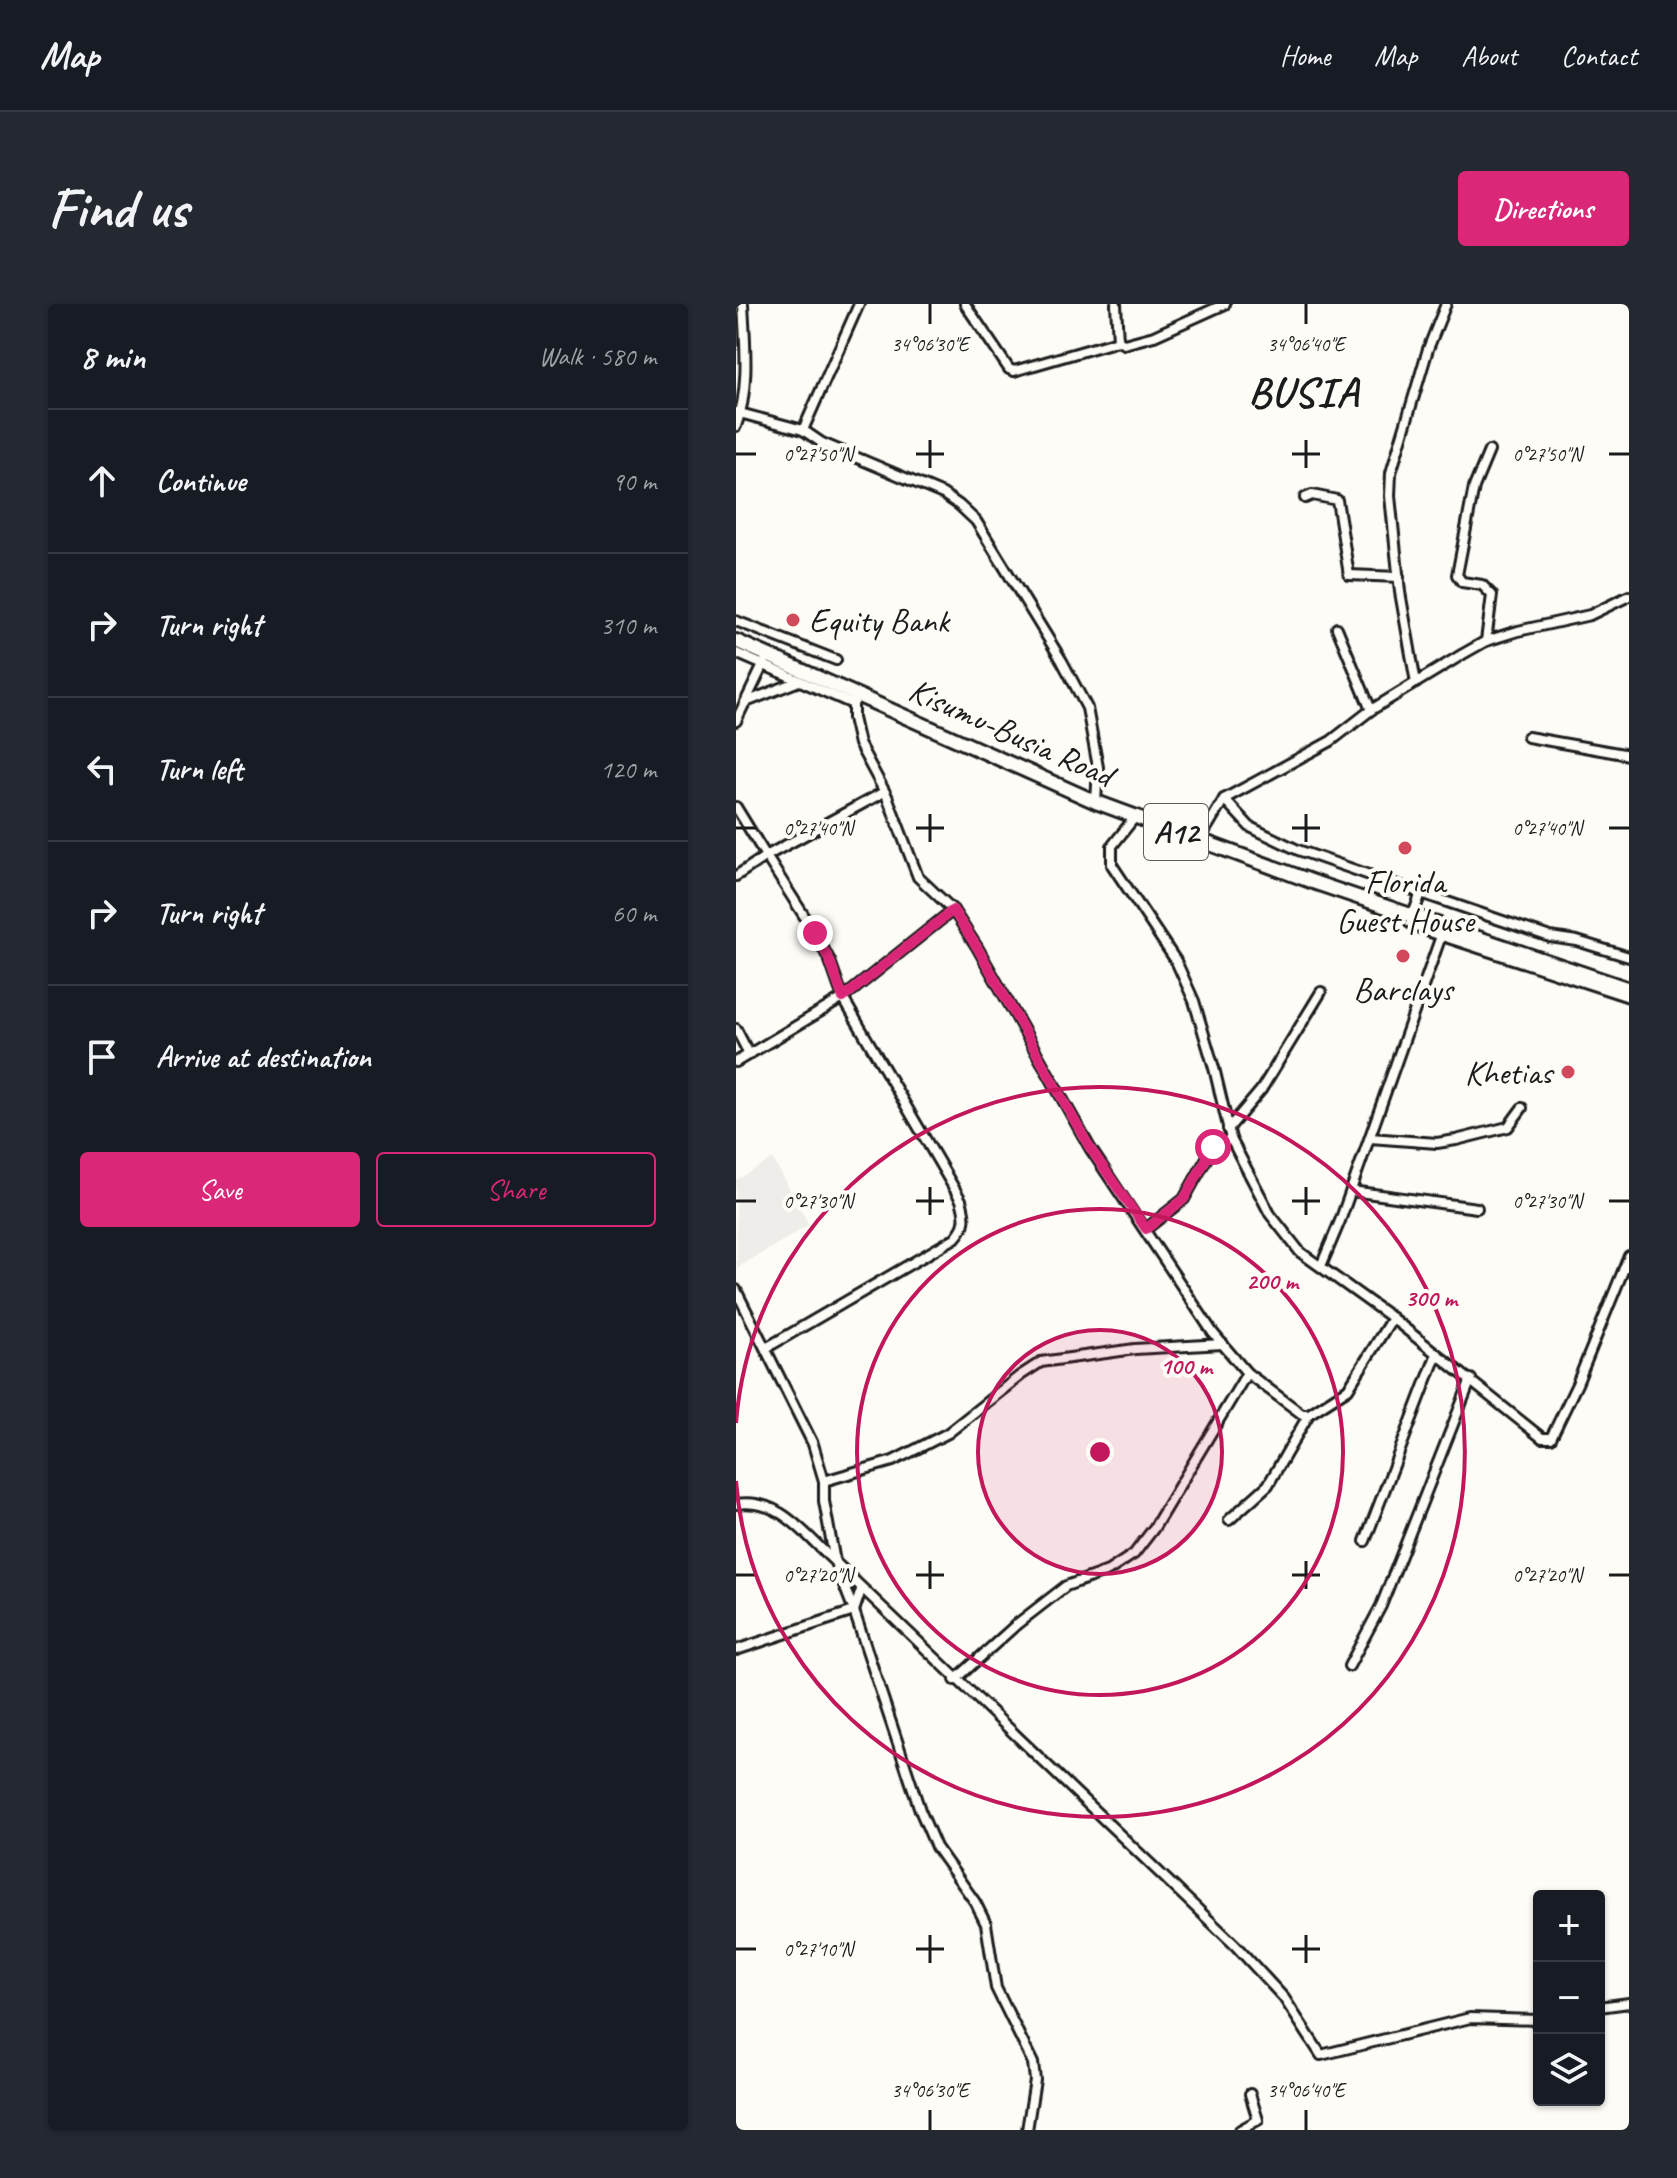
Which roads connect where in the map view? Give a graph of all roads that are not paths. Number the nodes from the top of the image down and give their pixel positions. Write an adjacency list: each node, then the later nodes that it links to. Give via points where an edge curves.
1 (743, 304): 10 (street, via 746,359)
2 (859, 304): 12 (street)
3 (965, 304): 9 (street, via 1014,371)
4 (1116, 304): 9 (street)
5 (1203, 304): 8 (street)
6 (1225, 304): 8 (street)
7 (1446, 304): 15 (street, via 1391,473)
8 (1205, 314): 9 (street, via 1154,336)
9 (1118, 341)
10 (738, 413): 11 (street); 12 (street)
11 (736, 426)
12 (803, 430): 33 (street, via 943,494 976,521 1087,708 1098,767)
13 (1489, 451): 20 (street, via 1474,487 1457,575 1492,595)
14 (1305, 498): 15 (street, via 1337,500 1349,575)
15 (1399, 577): 25 (street)
16 (1629, 596): 20 (street, via 1590,615)
17 (736, 621): 23 (street)
18 (1337, 628): 27 (street)
19 (736, 641): 22 (highway, Kisumu-Busia Road / A12)
20 (1486, 641): 25 (street)
21 (736, 653): 22 (street)
22 (765, 660): 24 (street); 26 (street); 33 (highway, Kisumu-Busia Road / A12)
23 (836, 660)
24 (800, 681): 26 (street); 31 (street, via 856,700 859,744)
25 (1416, 683): 27 (street)
26 (746, 702): 28 (street)
27 (1371, 710): 32 (street, via 1331,741)
28 (736, 721)
29 (1528, 737): 30 (street)
30 (1629, 755)
31 (884, 792): 37 (street); 40 (street, via 918,877)
32 (1224, 799): 36 (street); 39 (street, via 1250,827 1298,850)
33 (1096, 802): 35 (highway, Kisumu-Busia Road / A12)
34 (736, 807): 37 (street)
35 (1135, 817): 36 (highway, Kisumu-Busia Road / A12); 52 (street, via 1112,846 1112,865 1176,961 1194,1001)
36 (1199, 841): 41 (highway, Kisumu-Busia Road / A12)
37 (766, 856): 38 (street); 47 (street, via 815,933)
38 (736, 876)
39 (1421, 893): 41 (street); 43 (street, via 1550,937)
40 (953, 910): 47 (street); 57 (street, via 1090,1148)
41 (1412, 914): 42 (street, via 1410,923); 44 (highway, Kisumu-Busia Road / A12)
42 (1441, 936): 46 (street); 53 (street)
43 (1629, 957)
44 (1629, 989)
45 (1321, 992): 52 (street, via 1261,1090)
46 (1629, 997)
47 (843, 998): 49 (street); 63 (street, via 961,1200 965,1227 955,1238)
48 (736, 1029): 49 (street)
49 (749, 1054): 50 (street)
50 (736, 1062)
51 (1522, 1108): 53 (street, via 1508,1127 1456,1140)
52 (1228, 1129): 54 (street)
53 (1370, 1138): 55 (street)
54 (1231, 1139): 57 (street, via 1213,1147 1184,1199); 59 (street, via 1270,1214 1300,1252)
55 (1351, 1191): 56 (street); 59 (street)
56 (1477, 1208)
57 (1146, 1229): 62 (street)
58 (1629, 1256): 66 (street, via 1551,1438 1542,1438)
59 (1321, 1266): 61 (street)
60 (736, 1290): 63 (street)
61 (1392, 1318): 64 (street); 67 (street, via 1348,1389)
62 (1223, 1344): 65 (street); 68 (street, via 1041,1362 948,1433 893,1461)
63 (766, 1348): 68 (street, via 813,1444)
64 (1436, 1356): 66 (street); 71 (street)
65 (1247, 1373): 67 (street); 77 (street, via 1134,1554 1108,1571 1066,1586)
66 (1471, 1379): 76 (street, via 1381,1606)
67 (1309, 1414): 70 (street, via 1268,1485)
68 (824, 1481): 72 (street)
69 (736, 1504): 72 (street, via 777,1508)
70 (1229, 1520)
71 (1365, 1541)
72 (835, 1562): 73 (street); 74 (street)
73 (861, 1590): 74 (street); 77 (street)
74 (854, 1611): 75 (street); 82 (street, via 920,1810 936,1847 986,1924 996,1988 1033,2063)
75 (736, 1650)
76 (1349, 1666)
77 (955, 1680): 80 (street, via 1235,1945 1284,1998 1321,2055 1470,2018)
78 (1629, 2003): 79 (street)
79 (1605, 2006)
80 (1533, 2020)
81 (1250, 2094): 83 (street, via 1258,2120)
82 (1027, 2130)
83 (1240, 2130)

